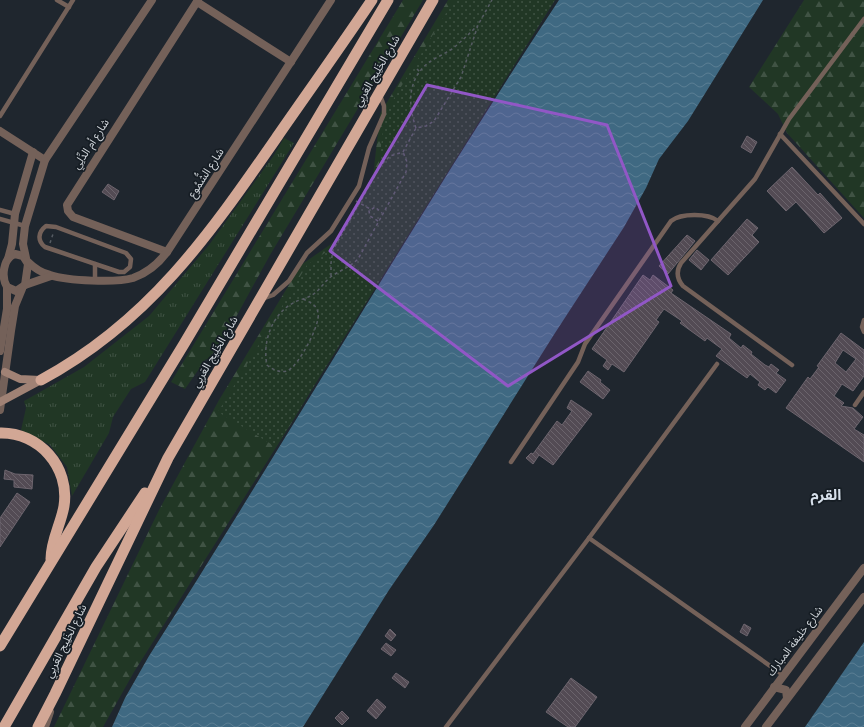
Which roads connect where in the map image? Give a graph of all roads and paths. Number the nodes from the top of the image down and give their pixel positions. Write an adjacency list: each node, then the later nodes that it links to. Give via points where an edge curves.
1 (58, 0): 10 (lane)
2 (73, 0): 10 (lane)
3 (152, 0): 23 (street)
4 (331, 0): 13 (street, شارع الشُّمُوع)
5 (372, 0): 59 (highway, via 217,223 180,269 148,303 99,345)
6 (388, 0): 67 (highway)
7 (433, 0): 16 (highway, شارع الخَلِيج العَربِي)
8 (492, 0): 12 (path)
9 (198, 1): 13 (street); 40 (street, شارع أم الدِّلِي, via 67,205 73,217)
10 (69, 7): 17 (lane)
11 (864, 19): 20 (lane)
12 (478, 25): 15 (path, via 452,49 428,63); 18 (path, via 461,77 434,121)
13 (291, 62): 40 (street, شارع الشُّمُوع)
14 (417, 69): 15 (path)
15 (420, 72): 18 (path, via 410,98)
16 (379, 94): 25 (lane, via 384,106 383,118 369,148 361,181); 52 (highway, شارع الخَلِيج العَربِي)
17 (0, 116)
18 (416, 128): 22 (path)
19 (0, 131): 21 (street)
20 (780, 134): 34 (lane, via 758,175); 36 (lane)
21 (33, 152): 23 (street); 24 (street)
22 (403, 152): 27 (path, via 385,160); 30 (path, via 407,162 406,172)
23 (45, 160): 26 (street)
24 (20, 197): 26 (street); 31 (street)
25 (352, 198): 27 (path); 52 (lane, via 331,232 307,253 289,281 273,295)
26 (32, 200): 37 (street)
27 (360, 203): 28 (path); 46 (path, via 333,250)
28 (370, 209): 30 (path, via 375,207); 33 (path, via 370,216)
29 (0, 210): 31 (lane)
30 (383, 213): 33 (path)
31 (15, 214): 35 (street)
32 (0, 219): 35 (lane)
33 (378, 221): 46 (path, via 354,262)
34 (718, 221): 57 (lane, via 681,263 678,279 683,286); 65 (lane, via 711,217 686,216 671,221 586,344 578,362)
35 (13, 223): 37 (lane); 42 (street, via 12,244)
36 (864, 224)
37 (25, 226): 41 (street, via 23,244)
38 (56, 227): 39 (path); 39 (lane, via 46,226 40,233 40,243); 44 (lane, via 126,253 131,259)
39 (48, 249): 43 (lane)
40 (167, 252): 47 (street, شارع الشُّمُوع, via 149,270)
41 (26, 260): 42 (street, via 15,254); 45 (street, شارع الشُّمُوع); 50 (street)
42 (4, 261): 49 (street, via 4,282)
43 (94, 264): 44 (lane, via 121,272); 48 (lane)
44 (130, 267): 47 (lane)
45 (51, 276): 48 (street, شارع الشُّمُوع); 50 (street, شارع الشُّمُوع)
46 (332, 276): 51 (path, via 315,293)
47 (134, 277): 48 (street, شارع الشُّمُوع, via 115,281)
48 (95, 280)
49 (7, 287): 50 (street, via 14,291); 55 (street, via 7,309)
50 (23, 287): 58 (street, via 14,312)
51 (303, 299): 51 (path, via 284,310 270,330 266,358 267,366 273,370 285,371 292,367 318,322 319,313 315,306)
52 (261, 300): 64 (highway, شارع الخَلِيج العَربِي)
53 (864, 320): 54 (lane)
54 (864, 332)
55 (0, 351)
56 (717, 364): 66 (lane)
57 (792, 366)
58 (5, 372): 59 (main road, via 20,379); 61 (street)
59 (41, 380): 61 (main road)
60 (864, 392): 62 (lane)
61 (1, 405)
62 (855, 405)
63 (0, 433): 67 (highway, via 17,434 45,449 55,462 64,484 64,508 53,540)
64 (168, 458): 73 (highway, شارع الخَلِيج العَربِي); 75 (highway, via 96,568)
65 (511, 462)
66 (589, 538): 71 (lane); 78 (lane)
67 (51, 562): 70 (highway)
68 (864, 568): 71 (street, شارع خليفة المبارك)
69 (864, 597): 74 (street)
70 (0, 646)
71 (783, 675): 72 (street, شارع خليفة المبارك)
72 (774, 687): 74 (street, via 786,690); 79 (street, شارع خليفة المبارك)
73 (55, 694): 76 (highway, شارع الخَلِيج العَربِي); 77 (street)
74 (787, 698): 80 (street)
75 (4, 727)
76 (38, 727)
77 (45, 727)
78 (446, 727)
79 (745, 727)
80 (766, 727)

